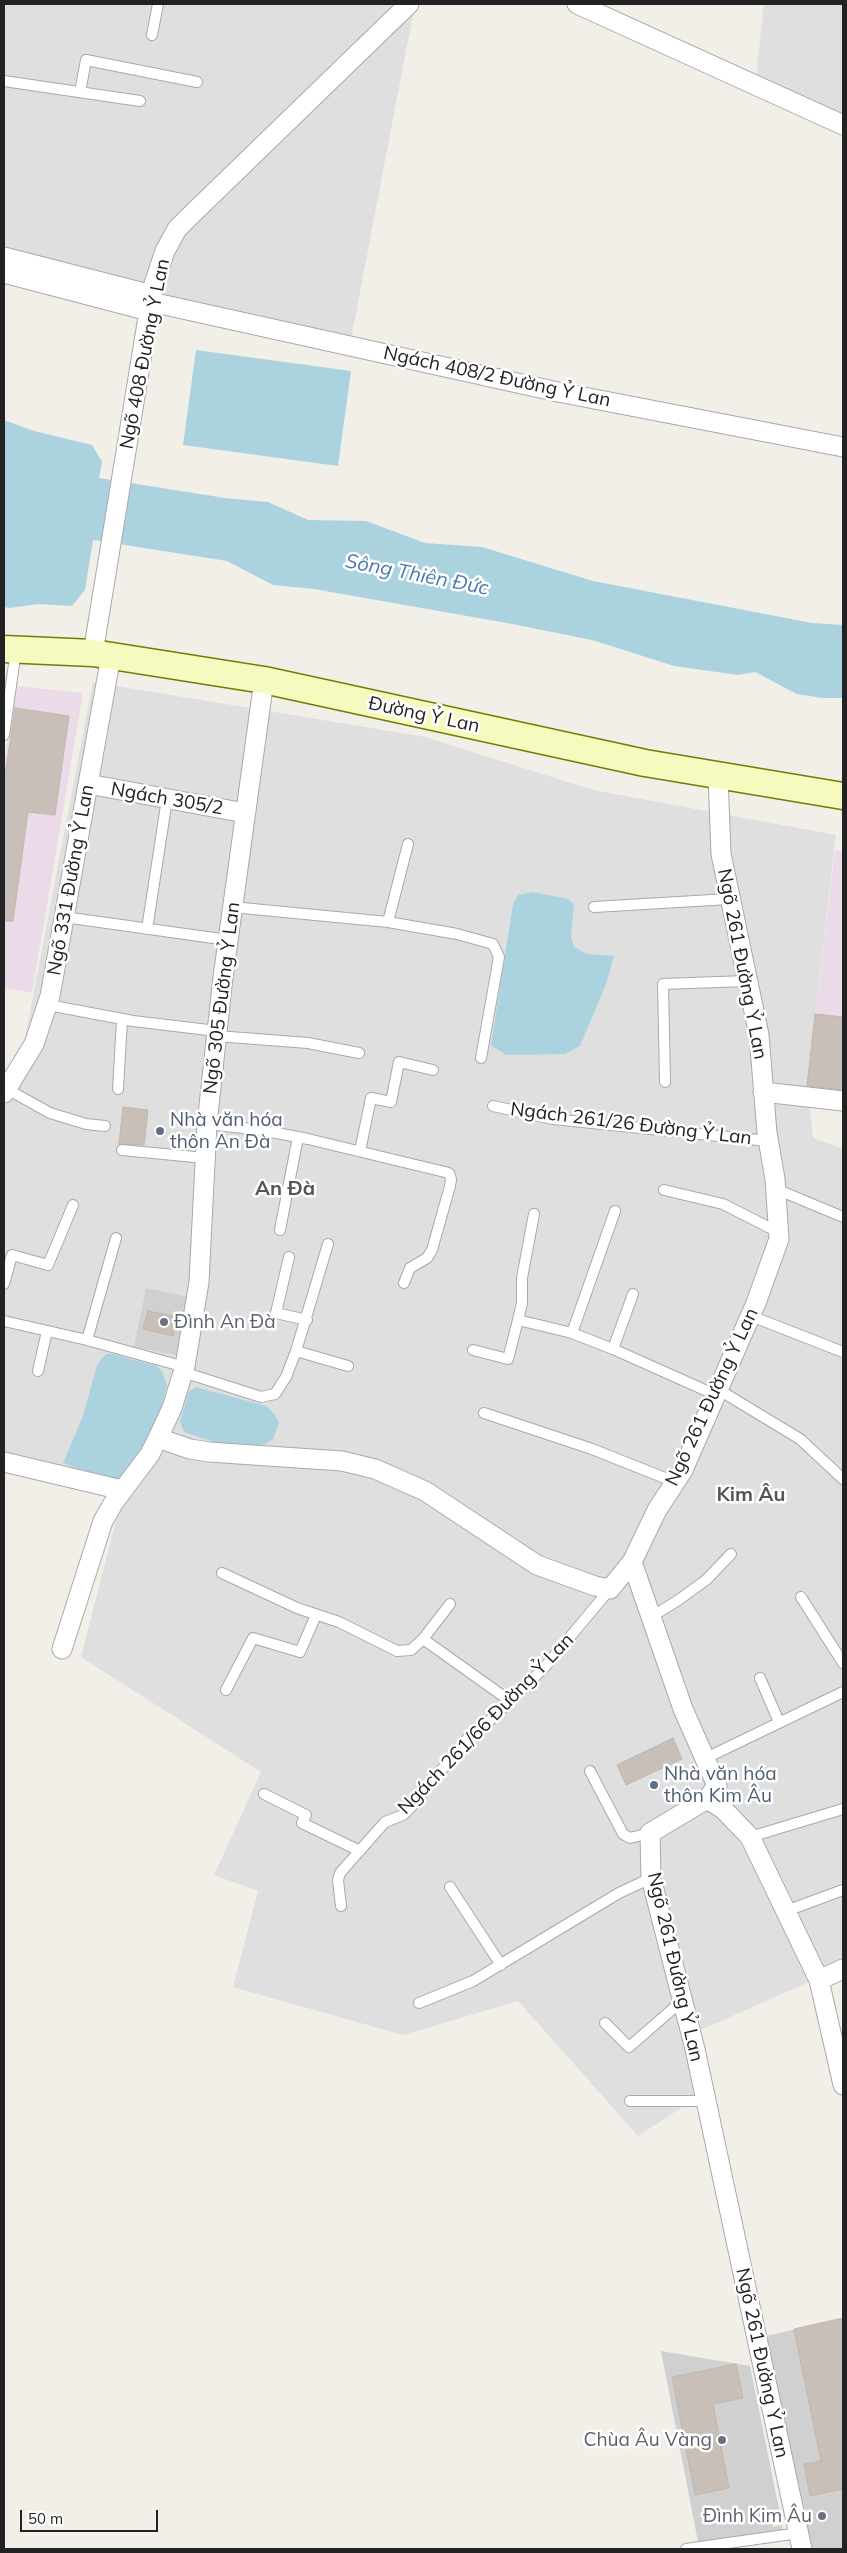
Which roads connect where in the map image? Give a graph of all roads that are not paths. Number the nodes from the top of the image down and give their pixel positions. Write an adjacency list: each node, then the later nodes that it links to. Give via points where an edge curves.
1 (158, 4): 4 (lane)
2 (409, 4): 12 (street, Ngõ 408 Đường Ỷ Lan, via 183,223 164,251)
3 (576, 4): 9 (street)
4 (152, 36)
5 (4, 81): 7 (lane)
6 (197, 82): 7 (lane, via 86,60)
7 (80, 92): 8 (lane)
8 (140, 101)
9 (843, 125)
10 (4, 257): 12 (street)
11 (4, 273): 12 (street)
12 (151, 303): 13 (street, Ngách 408/2 Đường Ỷ Lan, via 558,392); 15 (street, Ngõ 408 Đường Ỷ Lan, via 104,583)
13 (843, 447)
14 (10, 649): 15 (main road, Đường Ỷ Lan); 17 (lane)
15 (102, 655): 16 (main road, Đường Ỷ Lan); 19 (street, Ngõ 331 Đường Ỷ Lan)
16 (264, 680): 18 (main road, Đường Ỷ Lan); 22 (street, Ngõ 305 Đường Ỷ Lan)
17 (4, 735)
18 (718, 775): 20 (main road, Đường Ỷ Lan); 24 (street, Ngõ 261 Đường Ỷ Lan, via 721,854)
19 (88, 784): 21 (street, Ngách 305/2); 27 (street, Ngõ 331 Đường Ỷ Lan)
20 (843, 796)
21 (167, 799): 22 (street, Ngách 305/2); 29 (lane)
22 (245, 813): 25 (street, Ngõ 305 Đường Ỷ Lan)
23 (408, 844): 28 (lane)
24 (729, 899): 26 (lane); 31 (street, Ngõ 261 Đường Ỷ Lan)
25 (232, 907): 28 (lane); 30 (street, Ngõ 305 Đường Ỷ Lan)
26 (594, 907)
27 (64, 917): 29 (lane); 32 (street, Ngõ 331 Đường Ỷ Lan)
28 (388, 922): 36 (lane, via 493,944 499,957)
29 (147, 929): 30 (lane)
30 (228, 940): 34 (street, Ngõ 305 Đường Ỷ Lan)
31 (747, 981): 38 (lane, via 663,984); 41 (street, Ngõ 261 Đường Ỷ Lan, via 759,1036)
32 (48, 1004): 33 (lane); 40 (street, Ngõ 331 Đường Ỷ Lan, via 34,1044)
33 (122, 1020): 34 (lane); 39 (lane)
34 (217, 1033): 35 (lane, via 308,1042); 44 (street, Ngõ 305 Đường Ỷ Lan)
35 (359, 1053)
36 (481, 1058)
37 (433, 1070): 49 (lane, via 399,1062 390,1102 371,1098)
38 (665, 1082)
39 (118, 1089)
40 (5, 1091): 45 (lane, via 50,1113)
41 (764, 1092): 42 (street); 47 (street, Ngõ 261 Đường Ỷ Lan)
42 (843, 1101)
43 (493, 1106): 47 (lane, Ngách 261/26 Đường Ỷ Lan, via 553,1119)
44 (207, 1124): 46 (lane); 50 (street, Ngõ 305 Đường Ỷ Lan)
45 (105, 1126)
46 (298, 1137): 49 (lane); 57 (lane)
47 (768, 1141): 51 (street, Ngõ 261 Đường Ỷ Lan)
48 (122, 1150): 50 (lane)
49 (360, 1151): 62 (lane, via 443,1171 451,1178 432,1250 427,1258 410,1268)
50 (205, 1158): 77 (street, Ngõ 305 Đường Ỷ Lan, via 199,1282)
51 (776, 1189): 56 (lane); 58 (street, Ngõ 261 Đường Ỷ Lan)
52 (664, 1190): 58 (lane, via 723,1204)
53 (73, 1204): 63 (lane, via 48,1265 12,1255)
54 (615, 1210): 70 (lane)
55 (534, 1214): 67 (lane)
56 (843, 1217)
57 (280, 1230)
58 (778, 1232): 65 (street, Ngõ 261 Đường Ỷ Lan, via 779,1239)
59 (116, 1238): 71 (lane)
60 (328, 1244): 66 (lane)
61 (289, 1257): 66 (lane, via 276,1313)
62 (404, 1283)
63 (4, 1284)
64 (632, 1294): 72 (lane)
65 (750, 1316): 75 (lane); 79 (street, Ngõ 261 Đường Ỷ Lan)
66 (307, 1320): 73 (lane)
67 (518, 1320): 70 (lane); 74 (lane, via 508,1359)
68 (4, 1321): 69 (lane)
69 (47, 1331): 71 (lane); 78 (lane)
70 (572, 1333): 72 (lane)
71 (87, 1340): 77 (lane)
72 (613, 1349): 79 (lane)
73 (296, 1350): 76 (lane); 77 (lane, via 281,1387 268,1397)
74 (473, 1350)
75 (843, 1352)
76 (348, 1366)
77 (184, 1370): 81 (street, Ngõ 305 Đường Ỷ Lan)
78 (38, 1371)
79 (718, 1392): 83 (lane, via 800,1439); 84 (street, Ngõ 261 Đường Ỷ Lan)
80 (484, 1413): 84 (lane)
81 (158, 1438): 85 (street, Ngõ 305 Đường Ỷ Lan, via 150,1454); 89 (street, via 209,1452 342,1461 375,1469 425,1491 537,1565)
82 (4, 1462): 85 (street)
83 (843, 1479)
84 (675, 1482): 87 (street, Ngõ 261 Đường Ỷ Lan, via 657,1510)
85 (122, 1490): 95 (street, Ngõ 305 Đường Ỷ Lan, via 104,1521)
86 (730, 1554): 93 (lane, via 706,1580 678,1602)
87 (632, 1562): 89 (street, Ngõ 261 Đường Ỷ Lan); 93 (street)
88 (222, 1573): 92 (lane)
89 (610, 1589): 100 (lane, Ngách 261/66 Đường Ỷ Lan, via 565,1645)
90 (800, 1597): 96 (lane)
91 (450, 1604): 94 (lane)
92 (316, 1616): 94 (lane, via 338,1622 397,1651 411,1650); 98 (lane, via 300,1652 253,1638)
93 (651, 1617): 102 (street, via 683,1710)
94 (423, 1639): 100 (lane)
95 (62, 1649)
96 (843, 1664)
97 (760, 1678): 101 (lane)
98 (226, 1690)
99 (843, 1692): 101 (lane)
100 (510, 1701): 109 (lane, Ngách 261/66 Đường Ỷ Lan, via 471,1734 411,1806 402,1815 385,1822)
101 (778, 1722): 102 (lane)
102 (706, 1758): 105 (street, via 717,1786)
103 (590, 1772): 107 (lane, via 623,1834 630,1838)
104 (264, 1794): 109 (lane, via 306,1815 302,1823)
105 (707, 1799): 107 (street); 108 (street, via 723,1809)
106 (843, 1809): 108 (lane)
107 (650, 1833): 110 (street, Ngõ 261 Đường Ỷ Lan)
108 (750, 1837): 114 (street)
109 (360, 1851): 113 (lane, Ngách 261/66 Đường Ỷ Lan, via 340,1873)
110 (651, 1878): 115 (lane, via 619,1893); 118 (street, Ngõ 261 Đường Ỷ Lan)
111 (450, 1887): 115 (lane)
112 (843, 1890): 114 (lane)
113 (341, 1906)
114 (786, 1911): 117 (street)
115 (501, 1965): 119 (lane, via 473,1981)
116 (843, 1969): 117 (street)
117 (819, 1980): 121 (street)
118 (683, 2000): 120 (lane, via 629,2046); 123 (street, Ngõ 261 Đường Ỷ Lan)
119 (419, 2003)
120 (605, 2023)
121 (843, 2085)
122 (630, 2101): 123 (lane)
123 (706, 2101): 124 (street, Ngõ 261 Đường Ỷ Lan)
124 (800, 2541): 125 (lane)
125 (686, 2549)

